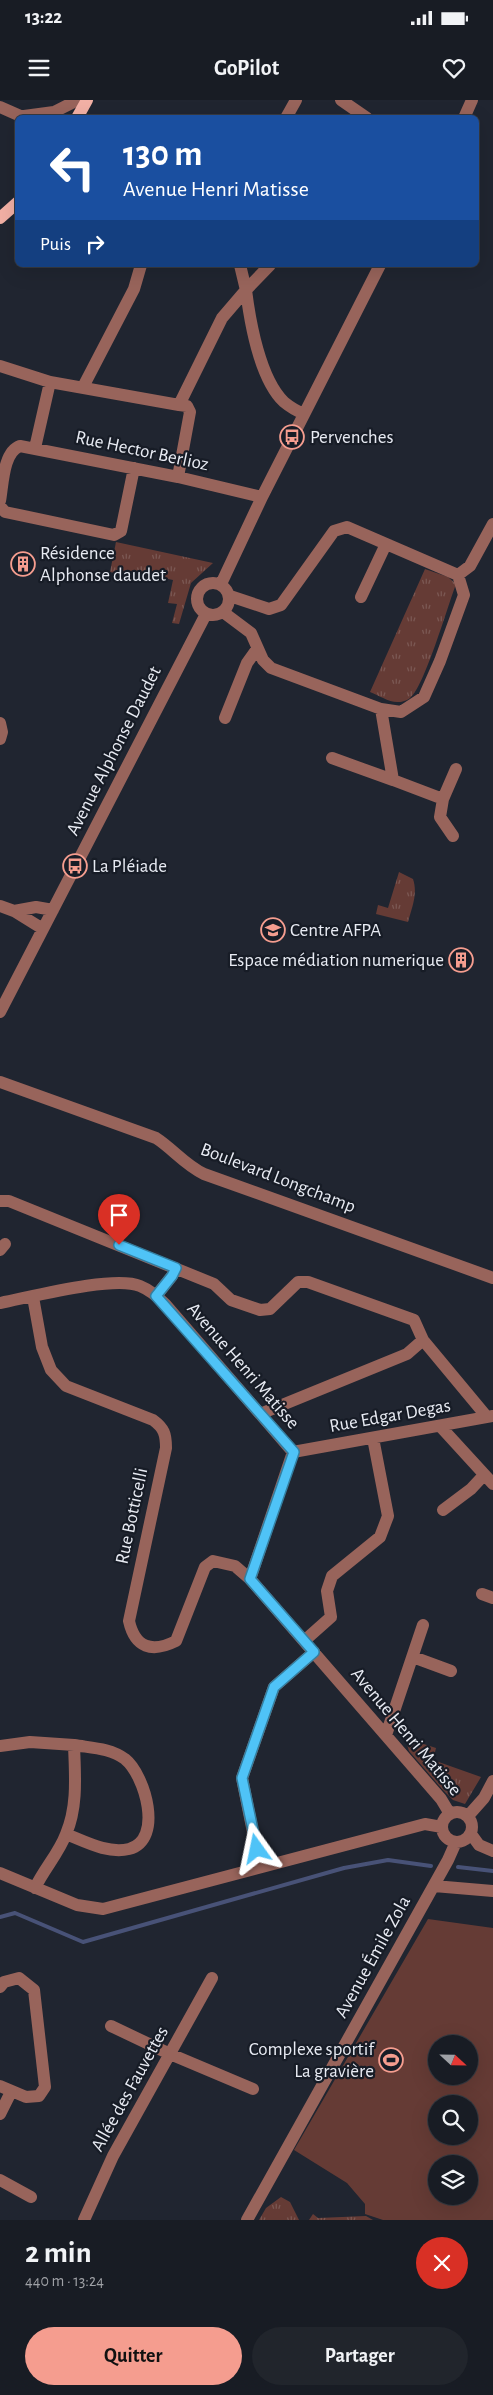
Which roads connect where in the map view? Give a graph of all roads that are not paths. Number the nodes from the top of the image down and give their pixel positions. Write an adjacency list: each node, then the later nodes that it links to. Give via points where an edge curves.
1 (78, 100): 8 (street)
2 (87, 100): 9 (main road)
3 (296, 100): 10 (street)
4 (341, 100): 11 (street)
5 (472, 100): 12 (street)
6 (0, 107): 7 (street)
7 (19, 115)
8 (50, 115)
9 (79, 115)
10 (288, 115)
11 (363, 115)
12 (465, 115)
13 (15, 205): 14 (main road)
14 (0, 218)
15 (140, 267): 22 (street, via 134,289)
16 (240, 267): 19 (street)
17 (268, 267): 19 (street)
18 (379, 267): 24 (street)
19 (246, 290): 23 (street, via 222,318); 24 (street, via 250,320 267,375 285,403)
20 (0, 366): 21 (street)
21 (50, 382): 22 (street); 25 (street)
22 (83, 387): 23 (street)
23 (179, 405): 27 (street, via 187,406 190,412)
24 (304, 414): 28 (street)
25 (35, 448): 26 (street, Rue Hector Berlioz); 29 (street, Rue Hector Berlioz, via 13,448)
26 (134, 468): 27 (street, Rue Hector Berlioz); 30 (street, via 121,531 114,535 5,512)
27 (178, 477): 28 (street, Rue Hector Berlioz)
28 (262, 497): 34 (street)
29 (0, 502)
30 (0, 506)
31 (493, 524): 33 (street, via 470,566)
32 (386, 544): 33 (street); 35 (street, via 353,528 340,528 334,531 281,605 269,609); 36 (street)
33 (458, 575): 40 (street, via 464,595 424,697 401,712)
34 (220, 584): 35 (street); 38 (street, via 208,583 198,592 198,604)
35 (230, 596): 37 (street)
36 (361, 597)
37 (223, 612): 38 (street); 39 (street, via 250,633)
38 (206, 614): 50 (street, Avenue Alphonse Daudet)
39 (257, 649): 40 (street, via 271,668); 41 (street)
40 (381, 709): 46 (street)
41 (225, 718)
42 (0, 723): 43 (street)
43 (0, 739)
44 (332, 758): 46 (street)
45 (456, 769): 47 (street)
46 (393, 780): 47 (street)
47 (443, 799): 48 (street, via 440,817)
48 (453, 836)
49 (0, 906): 51 (street)
50 (53, 910): 51 (street, via 36,907); 52 (street, Avenue Alphonse Daudet)
51 (14, 911): 52 (street)
52 (43, 929): 53 (street, Avenue Alphonse Daudet)
53 (0, 1012)
54 (0, 1082): 57 (street, Boulevard Longchamp, via 156,1138 168,1145 186,1164 204,1174)
55 (0, 1201): 56 (street, via 17,1204)
56 (176, 1268): 58 (street); 61 (street, via 214,1284 231,1300 260,1310 270,1309 298,1282 308,1282 414,1320)
57 (493, 1278)
58 (156, 1296): 59 (street, Avenue Henri Matisse, via 140,1286 118,1282); 62 (street, Avenue Henri Matisse)
59 (33, 1297): 60 (street, Avenue Henri Matisse); 69 (street, Rue Botticelli, via 50,1370 66,1386 153,1420 162,1426 166,1434 166,1448 129,1621 137,1640 142,1645 156,1648 176,1641 206,1567 213,1561 235,1566)
60 (0, 1303)
61 (423, 1340): 62 (street, via 407,1354); 63 (street)
62 (260, 1414): 66 (street, Avenue Henri Matisse)
63 (490, 1416): 64 (street, Rue Edgar Degas)
64 (440, 1426): 65 (street, Rue Edgar Degas); 67 (street)
65 (373, 1438): 66 (street, Rue Edgar Degas); 71 (street, via 388,1516 380,1537 332,1576 327,1591 331,1617)
66 (294, 1452): 69 (street, Avenue Henri Matisse)
67 (489, 1480): 68 (street)
68 (443, 1510)
69 (250, 1579): 71 (street, Avenue Henri Matisse)
70 (423, 1625): 73 (street)
71 (304, 1641): 72 (street, Avenue Henri Matisse)
72 (314, 1652): 75 (street, Avenue Henri Matisse); 86 (street, via 274,1687 242,1778)
73 (412, 1657): 74 (street); 75 (street)
74 (451, 1671)
75 (386, 1736): 79 (street, Avenue Henri Matisse, via 441,1799)
76 (0, 1746): 77 (street, via 30,1742)
77 (74, 1746): 82 (street, via 75,1797); 82 (street, via 103,1749 124,1758 133,1766 140,1778 149,1812 148,1826 138,1845 120,1850 98,1847)
78 (493, 1781): 80 (street, via 484,1798)
79 (450, 1814): 80 (street, via 460,1812); 81 (street)
80 (468, 1816): 83 (street, via 472,1825)
81 (442, 1827): 84 (street, via 448,1839); 86 (street, via 425,1824)
82 (66, 1834): 89 (street)
83 (470, 1834): 84 (street); 85 (street, via 479,1845)
84 (456, 1842): 88 (street, Avenue Émile Zola)
85 (493, 1851)
86 (260, 1867): 89 (street, via 103,1909 77,1905)
87 (0, 1873): 89 (street)
88 (434, 1886): 90 (street); 101 (street, Avenue Émile Zola)
89 (35, 1888)
90 (493, 1891)
91 (212, 1978): 94 (street, Allée des Fauvettes)
92 (0, 1987): 95 (street, via 4,1982 19,1978 34,1990 45,2087 39,2096 26,2097)
93 (112, 2026): 94 (street)
94 (170, 2054): 96 (street); 100 (street, Allée des Fauvettes, via 113,2156)
95 (5, 2089): 97 (street)
96 (253, 2089)
97 (0, 2114)
98 (0, 2180): 99 (street)
99 (31, 2197)
100 (84, 2220)
101 (247, 2220)

